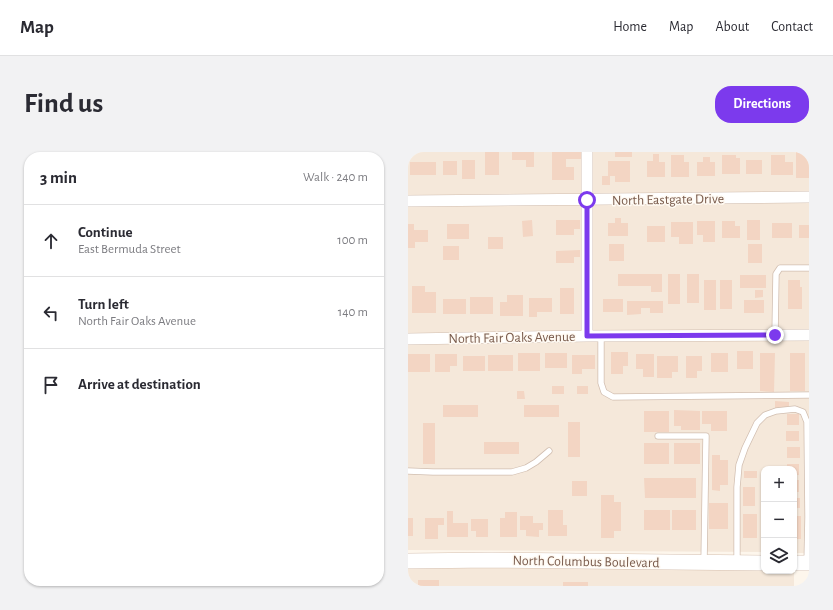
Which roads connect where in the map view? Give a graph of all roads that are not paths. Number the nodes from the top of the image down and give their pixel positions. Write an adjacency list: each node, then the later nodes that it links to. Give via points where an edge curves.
1 (587, 152): 3 (street)
2 (809, 197): 3 (street, North Eastgate Drive)
3 (587, 200): 4 (street, North Eastgate Drive); 8 (street)
4 (408, 201)
5 (809, 268): 6 (lane, via 780,268 776,274)
6 (775, 335): 7 (street, North Fair Oaks Avenue); 9 (street, North Fair Oaks Avenue)
7 (809, 335)
8 (587, 336): 9 (street, North Fair Oaks Avenue); 10 (street, North Fair Oaks Avenue)
9 (601, 336): 11 (lane, via 601,383 604,392 613,397)
10 (408, 339)
11 (809, 396)
12 (658, 436): 16 (lane, via 706,436)
13 (549, 451): 14 (lane, via 526,468 512,472)
14 (408, 471)
15 (408, 560): 16 (street, North Columbus Boulevard)
16 (704, 563): 17 (street, North Columbus Boulevard)
17 (737, 563): 18 (street, North Columbus Boulevard); 19 (lane, via 739,465 757,423 765,415 795,409 804,412 807,422 808,517)
18 (761, 563)
19 (803, 563)

